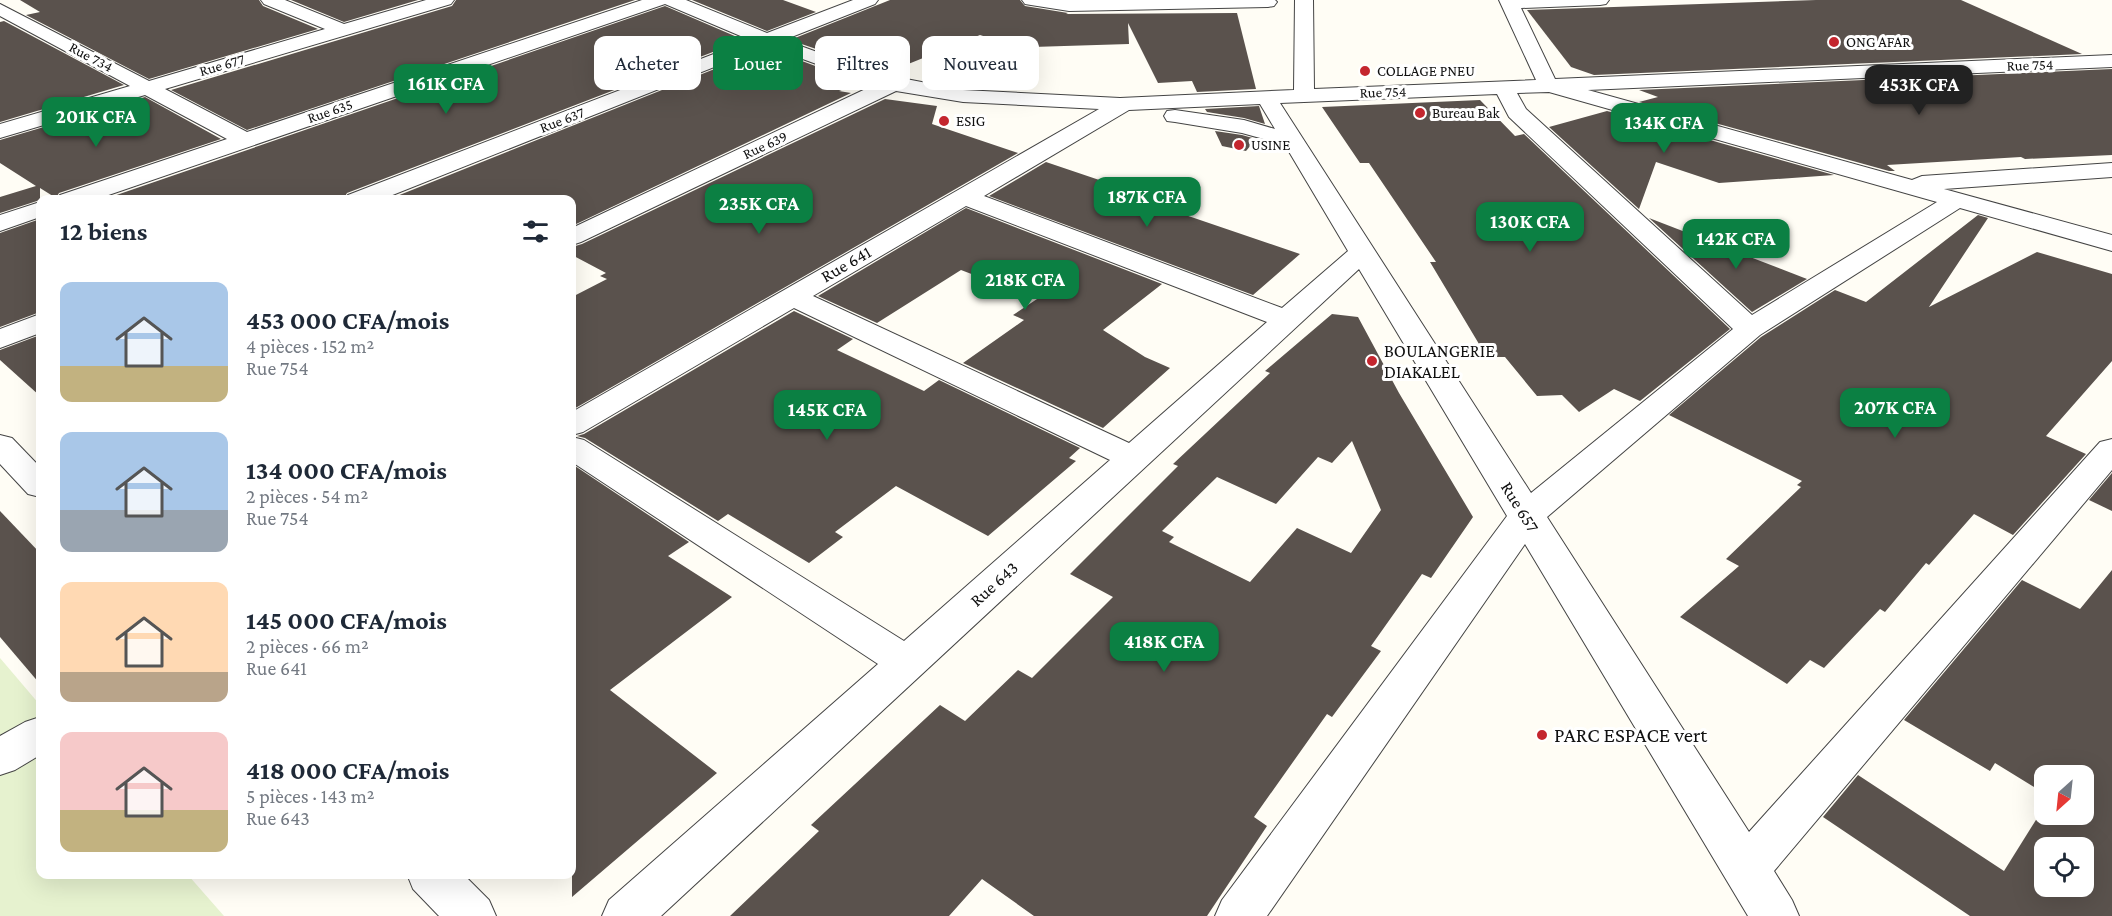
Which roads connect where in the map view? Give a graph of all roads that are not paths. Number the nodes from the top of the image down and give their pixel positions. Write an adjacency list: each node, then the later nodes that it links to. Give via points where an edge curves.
1 (270, 0): 12 (street)
2 (444, 0): 12 (street, Rue 677)
3 (659, 0): 26 (street, Rue 635)
4 (670, 0): 13 (street, Rue 754)
5 (869, 0): 14 (street, Rue 637)
6 (1031, 0): 8 (street, via 1069,6)
7 (1600, 0): 9 (street)
8 (1264, 1): 10 (street)
9 (1509, 2): 17 (street)
10 (1304, 7): 22 (street)
11 (0, 9): 18 (street, Rue 734)
12 (343, 30): 18 (street, Rue 677)
13 (757, 36)
14 (777, 36)
15 (713, 61): 31 (street, Rue 637)
16 (2112, 61): 17 (street, Rue 754)
17 (1548, 85): 20 (street, Rue 754); 29 (street)
18 (149, 87): 25 (street, Rue 677); 26 (street, Rue 734)
19 (910, 87): 24 (street, Rue 754, via 963,96)
20 (1504, 87): 22 (street, Rue 754); 42 (street, via 1517,112)
21 (880, 90): 36 (street, Rue 639)
22 (1304, 95): 23 (street, Rue 754)
23 (1266, 97): 24 (street, Rue 754); 27 (street, Rue 657)
24 (1120, 104): 27 (street, via 1244,127); 32 (street, Rue 641)
25 (0, 131)
26 (245, 140): 30 (street, Rue 635)
27 (1294, 141): 38 (street, Rue 657)
28 (2112, 170): 29 (street)
29 (1900, 185): 33 (street)
30 (84, 195)
31 (370, 195)
32 (963, 195): 39 (street, Rue 641); 40 (street)
33 (1955, 201): 37 (street); 42 (street)
34 (36, 210): 35 (street)
35 (0, 223)
36 (576, 235)
37 (2112, 243)
38 (1362, 252): 40 (street, Rue 643); 50 (street, Rue 657)
39 (791, 296): 44 (street, Rue 641); 48 (street)
40 (1287, 320): 48 (street, Rue 643)
41 (36, 325): 43 (street)
42 (1750, 329): 50 (street)
43 (0, 339)
44 (576, 423)
45 (0, 445): 49 (street)
46 (2112, 449): 54 (street)
47 (576, 450): 51 (street)
48 (1134, 458): 51 (street, Rue 643)
49 (36, 482)
50 (1526, 516): 54 (street, Rue 657); 58 (street)
51 (907, 663): 57 (street, Rue 643)
52 (36, 736): 53 (street)
53 (0, 757)
54 (1746, 870): 59 (street, Rue 657)
55 (435, 879): 56 (street)
56 (472, 916)
57 (626, 916)
58 (1239, 916)
59 (1774, 916)

